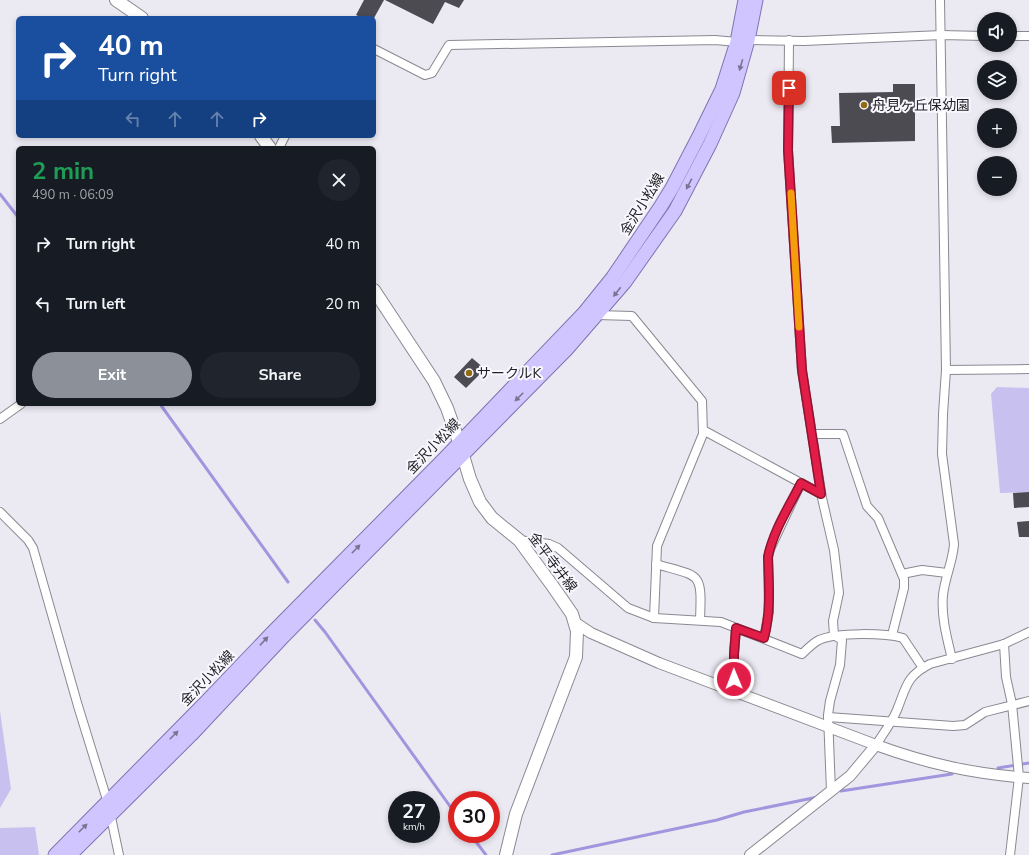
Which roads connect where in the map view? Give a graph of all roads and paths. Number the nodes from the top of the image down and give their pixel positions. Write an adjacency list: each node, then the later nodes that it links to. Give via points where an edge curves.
1 (116, 0): 5 (main road)
2 (745, 0): 11 (main road, 金沢小松線)
3 (756, 0): 11 (main road, 金沢小松線)
4 (940, 0): 6 (street)
5 (139, 16)
6 (942, 35): 7 (street); 10 (street); 15 (street)
7 (977, 36)
8 (1017, 36): 9 (street)
9 (1029, 36)
10 (789, 40): 11 (street); 20 (street, via 788,150 802,370)
11 (743, 41): 12 (street, via 449,45 432,73 425,75); 14 (main road, 金沢小松線, one-way to 14, via 733,93 675,211 625,282); 21 (main road, 金沢小松線, via 672,188 613,277 575,323)
12 (376, 50)
13 (376, 293): 21 (main road, 金平寺井線, via 434,381)
14 (597, 315): 19 (street, via 632,316 702,401); 21 (main road, 金沢小松線, one-way to 21, via 566,350)
15 (946, 370): 16 (street); 27 (street, via 942,454 954,544)
16 (1029, 370)
17 (17, 406): 18 (street)
18 (0, 419)
19 (703, 430): 22 (street); 26 (street, via 656,546)
20 (812, 434): 23 (street); 28 (street, via 843,434 867,506 878,518)
21 (461, 448): 25 (main road, 金平寺井線, via 480,502 492,518); 48 (main road, 金沢小松線, one-way to 21); 49 (main road, 金沢小松線, via 191,735)
22 (801, 483): 23 (street); 36 (street, via 768,557 769,612)
23 (821, 494): 34 (street, via 834,550 839,593 833,621)
24 (0, 512): 48 (street, via 33,548)
25 (519, 540): 29 (street, via 549,544 558,548 628,608); 31 (main road, 金平寺井線)
26 (656, 564): 29 (street); 30 (street, via 693,575 699,580)
27 (947, 573): 28 (street, via 922,570); 38 (street, via 943,616)
28 (902, 574): 35 (street, via 904,588)
29 (654, 618): 30 (street)
30 (700, 620): 32 (street, via 721,622)
31 (576, 623): 40 (street, via 591,633 646,657); 53 (main road, 金平寺井線, via 576,657 516,814)
32 (736, 628): 36 (street); 40 (street)
33 (1029, 632): 37 (street)
34 (834, 635): 35 (street); 36 (street, via 818,640 802,654); 44 (street, via 842,640 840,665 830,701)
35 (892, 635): 39 (street, via 903,638)
36 (764, 638)
37 (1004, 644): 38 (street); 42 (street, via 1006,677)
38 (952, 659): 39 (street)
39 (922, 668): 43 (street, via 907,682 897,712)
40 (734, 691): 44 (street)
41 (1029, 701): 42 (street)
42 (1012, 704): 43 (street, via 985,712 965,725); 46 (street)
43 (891, 721): 44 (street); 45 (street)
44 (828, 722): 45 (street); 47 (street)
45 (876, 745): 46 (street, via 915,759 958,770); 47 (street, via 850,776)
46 (1021, 771): 55 (street)
47 (831, 791): 54 (street)
48 (108, 803): 49 (street); 50 (main road, 金沢小松線, one-way to 48)
49 (110, 816): 51 (main road, 金沢小松線); 52 (street)
50 (55, 855)
51 (70, 855)
52 (119, 855)
53 (506, 855)
54 (750, 855)
55 (1010, 855)

